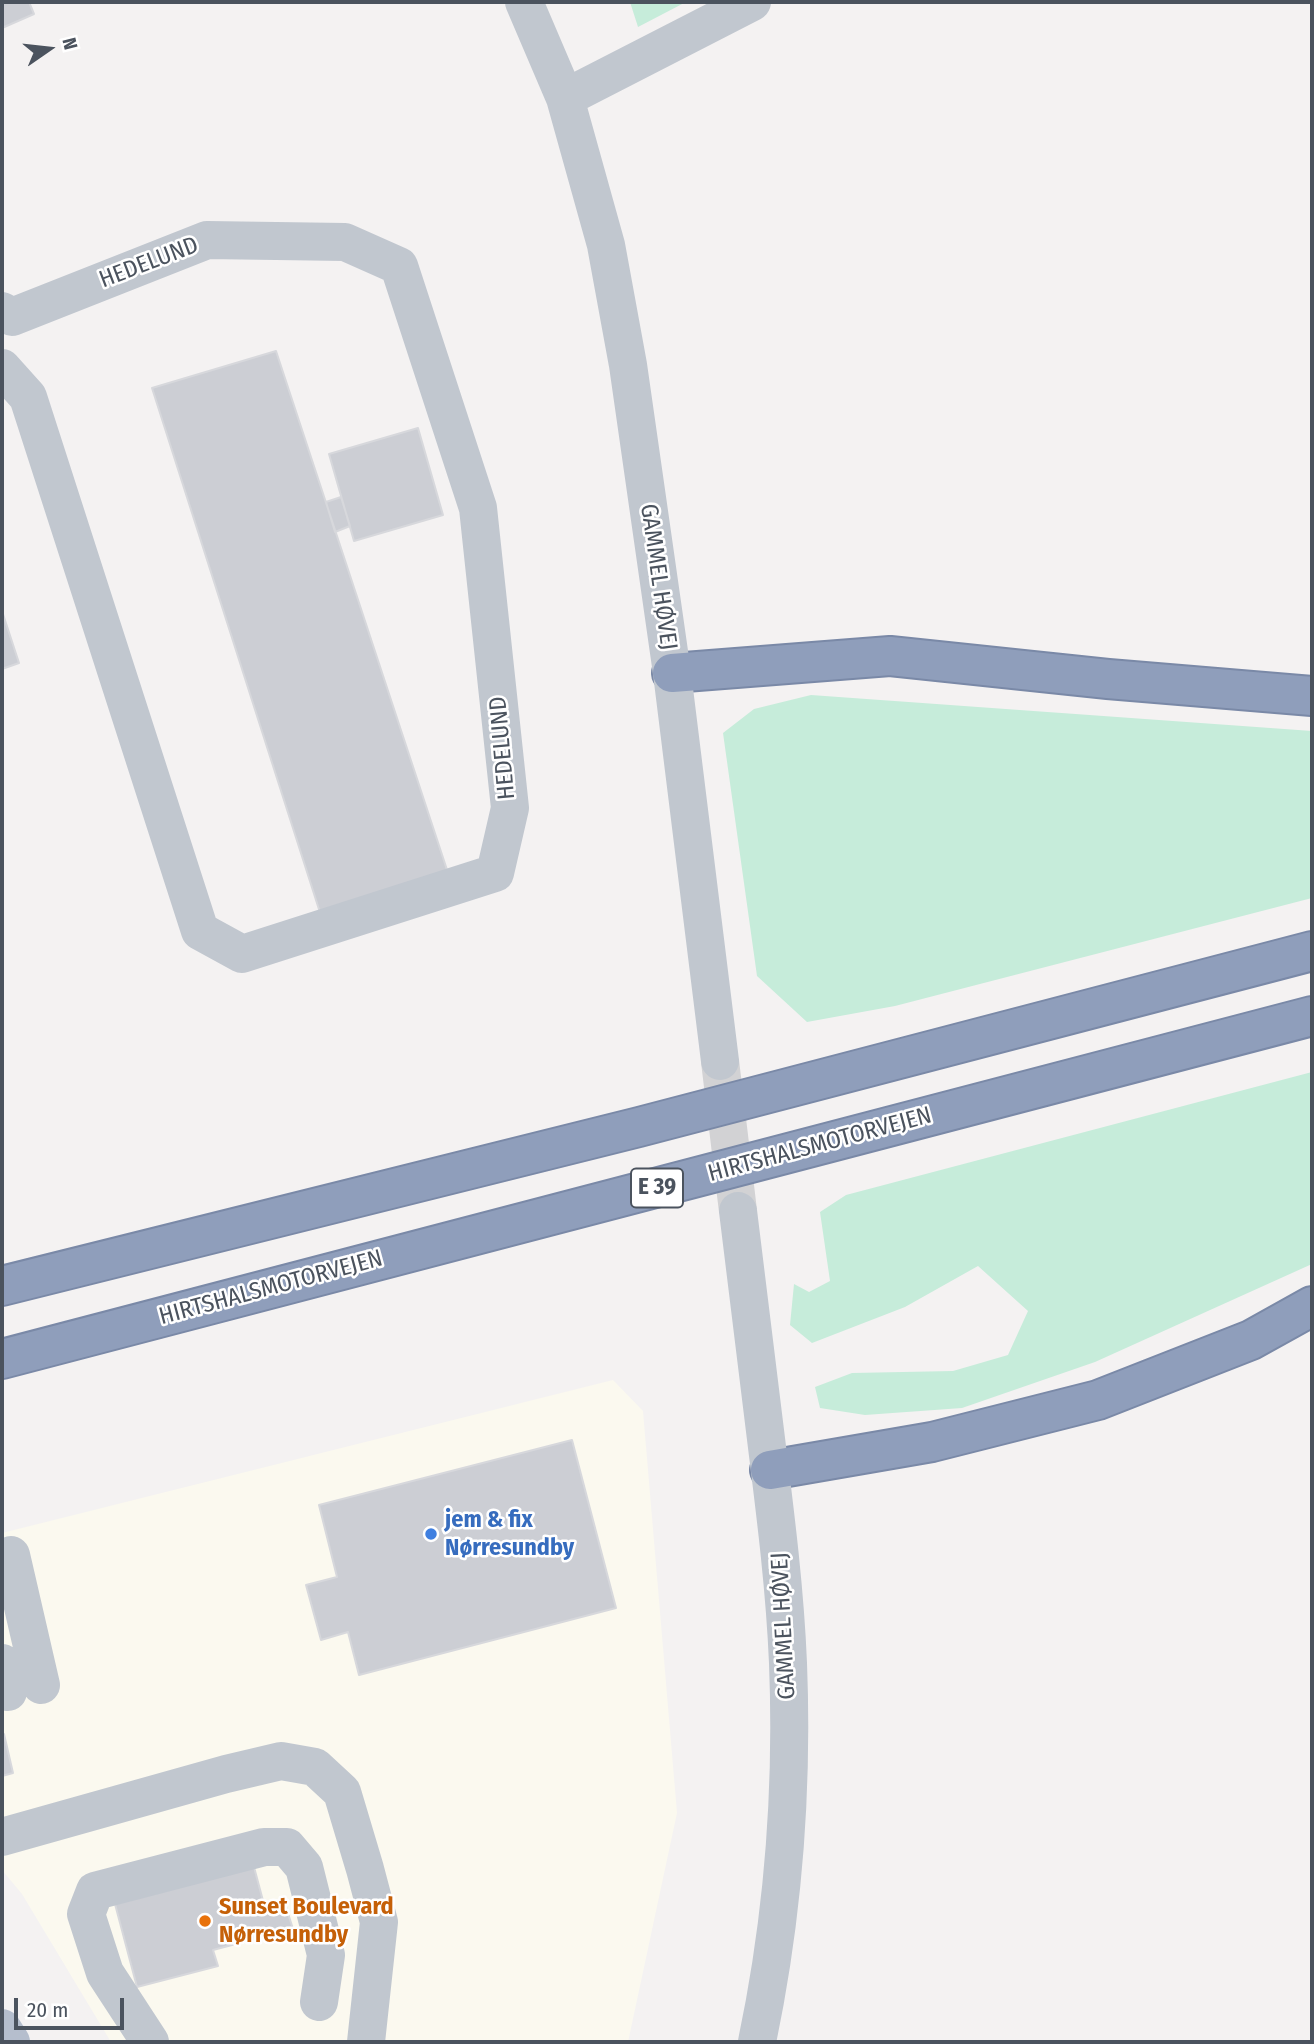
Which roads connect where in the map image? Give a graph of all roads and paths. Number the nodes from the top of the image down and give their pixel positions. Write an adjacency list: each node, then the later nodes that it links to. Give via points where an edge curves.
1 (524, 2): 3 (street, GAMMEL HØVEJ)
2 (752, 2): 3 (street)
3 (565, 98): 6 (street, GAMMEL HØVEJ, via 606,245)
4 (2, 311): 5 (street, HEDELUND, via 12,317 207,240 345,242 399,266 478,508 510,808 495,873 242,954 200,931 28,397)
5 (2, 368)
6 (672, 673): 7 (highway, via 890,656); 10 (street, GAMMEL HØVEJ)
7 (1312, 696)
8 (1312, 951): 12 (highway, via 639,1127)
9 (1312, 1016): 14 (highway, HIRTSHALSMOTORVEJEN / E 39)
10 (720, 1061)
11 (738, 1211): 15 (street, GAMMEL HØVEJ)
12 (2, 1286)
13 (1312, 1306): 15 (highway, via 1251,1340 1098,1400 932,1442)
14 (2, 1359)
15 (770, 1469): 24 (street, GAMMEL HØVEJ, via 785,1601 789,1724 779,1910)
16 (11, 1555): 17 (street)
17 (17, 1680)
18 (2, 1837): 23 (street, via 281,1761 315,1767 341,1792 379,1922)
19 (320, 2002): 22 (street, via 326,1955 304,1867 287,1847 264,1847 95,1891 86,1914 105,1973)
20 (2, 2028): 21 (main road)
21 (11, 2042)
22 (150, 2042)
23 (366, 2042)
24 (757, 2042)

